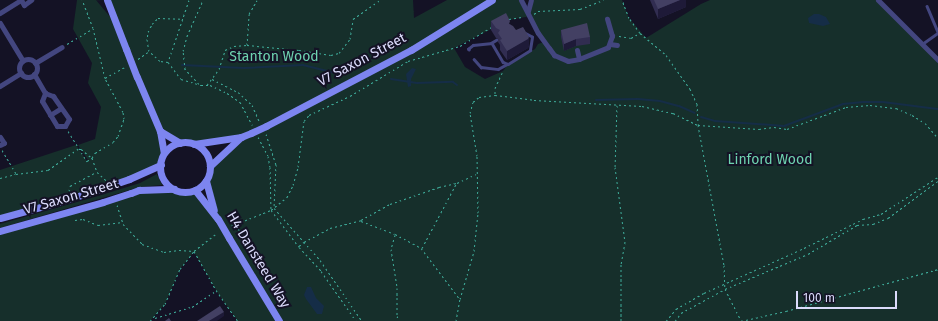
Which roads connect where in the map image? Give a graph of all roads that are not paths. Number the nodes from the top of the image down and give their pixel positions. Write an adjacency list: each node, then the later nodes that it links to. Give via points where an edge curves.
1 (21, 0): 2 (street, via 24,5); 9 (street)
2 (31, 0)
3 (108, 0): 37 (street, bridge)
4 (492, 0): 39 (street, V7 Saxon Street, bridge, via 411,50)
5 (522, 0): 10 (street)
6 (531, 0): 10 (street)
7 (878, 0): 20 (street)
8 (927, 6): 14 (lane)
9 (0, 13)
10 (530, 14): 15 (street)
11 (607, 19): 19 (street)
12 (0, 23): 28 (street)
13 (520, 32): 16 (lane)
14 (938, 32): 20 (lane)
15 (538, 33): 16 (lane); 26 (street, via 554,55 568,61)
16 (532, 37): 30 (lane, via 530,50)
17 (497, 40): 18 (lane)
18 (492, 43): 23 (lane, via 473,44); 30 (lane, via 503,62)
19 (610, 44): 21 (street); 26 (street, via 604,50)
20 (922, 44): 27 (street)
21 (617, 45)
22 (62, 47): 29 (street)
23 (469, 50)
24 (578, 50): 26 (street)
25 (474, 59): 30 (lane, via 481,67 498,69)
26 (579, 59)
27 (938, 60)
28 (23, 61): 29 (street, via 28,59); 31 (street)
29 (35, 63): 32 (street)
30 (508, 64)
31 (21, 73): 32 (street, via 26,76); 33 (street)
32 (34, 74): 34 (street)
33 (0, 86)
34 (45, 93): 35 (street, via 53,96); 36 (street, via 42,101)
35 (61, 108): 36 (street); 36 (street, via 69,119 65,126 57,126)
36 (50, 115)
37 (160, 131): 40 (street); 43 (street)
38 (0, 137): 42 (street, via 4,143)
39 (241, 137): 41 (street, V7 Saxon Street); 45 (street, V7 Saxon Street)
40 (180, 143): 41 (street); 43 (street)
41 (194, 144): 45 (street, via 205,152)
42 (0, 146)
43 (164, 153): 44 (street)
44 (161, 165): 47 (street, via 164,179); 50 (street, V7 Saxon Street, bridge, via 103,188)
45 (210, 166): 46 (street)
46 (206, 181): 48 (street); 49 (street, H4 Dansteed Way)
47 (174, 189): 48 (street); 51 (street, V7 Saxon Street, bridge, via 139,190)
48 (195, 190): 49 (street, H4 Dansteed Way)
49 (216, 216): 52 (street, H4 Dansteed Way, bridge)
50 (0, 218)
51 (0, 231)
52 (279, 321)

